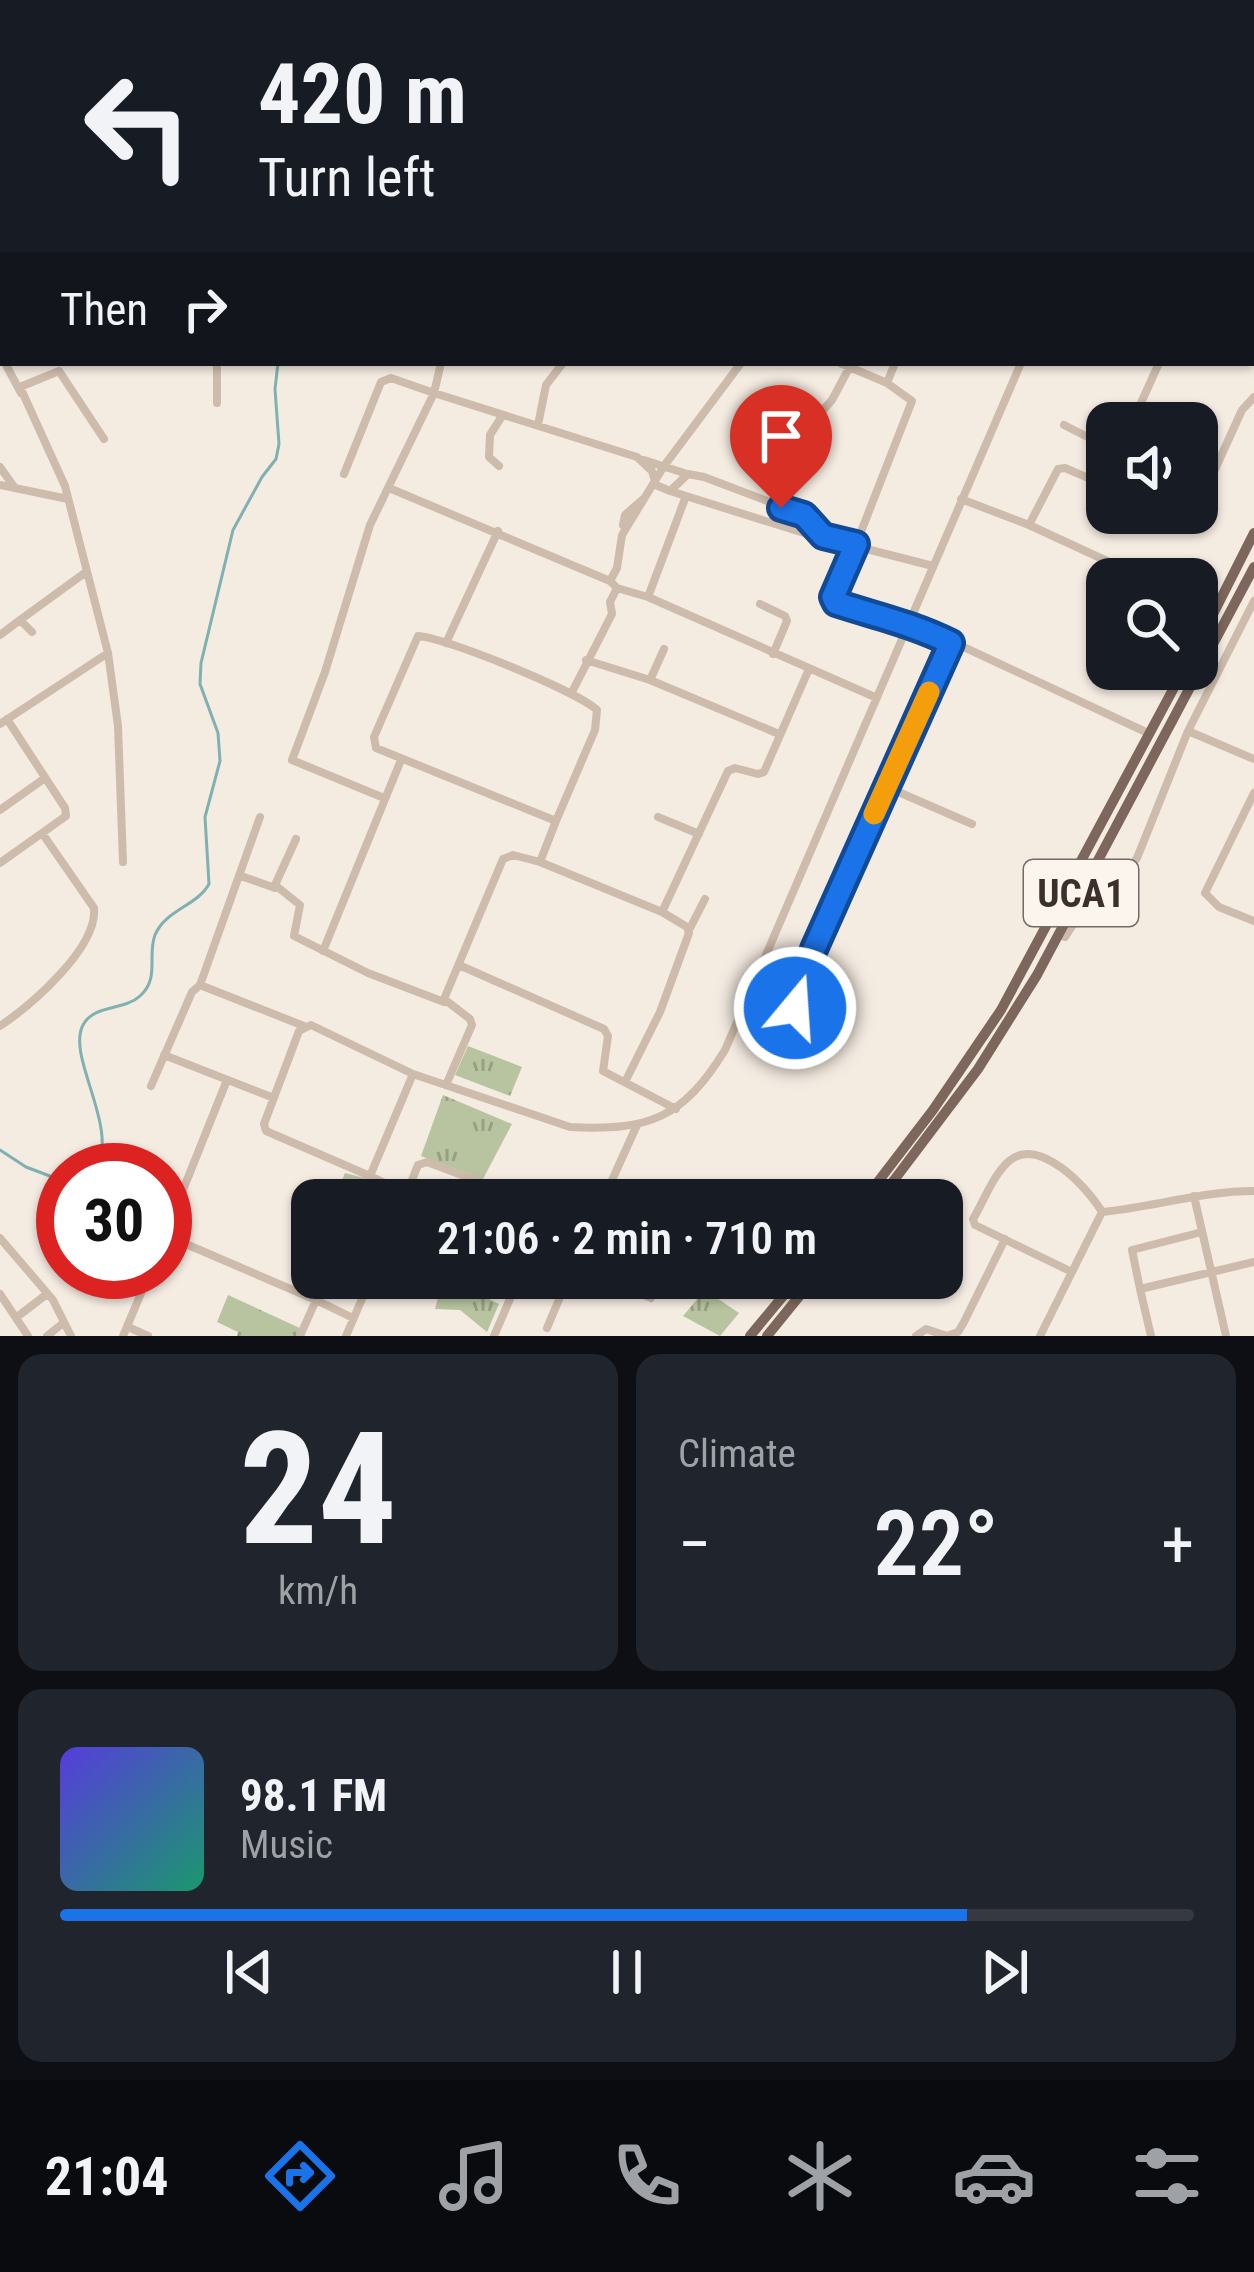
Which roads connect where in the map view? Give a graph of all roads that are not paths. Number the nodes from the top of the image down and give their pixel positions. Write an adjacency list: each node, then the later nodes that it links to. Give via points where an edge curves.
1 (7, 366): 12 (street)
2 (217, 366): 16 (street)
3 (440, 366): 13 (street)
4 (561, 366): 19 (street, via 546,385)
5 (739, 366): 26 (street)
6 (844, 366): 18 (street)
7 (846, 366): 11 (street)
8 (895, 366): 11 (street)
9 (1020, 366): 38 (street)
10 (1158, 366): 15 (street)
11 (887, 383): 43 (street, via 910,397 912,408)
12 (21, 392): 22 (street, via 23,384 59,371); 37 (street)
13 (434, 393): 17 (street); 28 (street, via 381,382); 34 (street)
14 (1254, 397): 24 (street)
15 (1141, 402)
16 (217, 403)
17 (502, 416): 19 (street); 25 (street, via 488,445)
18 (816, 418)
19 (538, 425): 23 (street)
20 (1064, 425): 21 (street)
21 (1086, 436)
22 (104, 439)
23 (637, 458): 26 (street); 32 (street)
24 (1218, 463)
25 (499, 466)
26 (664, 466): 29 (street); 32 (street)
27 (0, 467): 33 (street)
28 (344, 474)
29 (688, 474): 35 (street); 42 (street, via 804,515)
30 (1086, 477): 39 (street, via 1058,469)
31 (0, 485): 33 (street)
32 (656, 485): 35 (street); 48 (street, via 622,535)
33 (15, 488): 37 (street)
34 (389, 488): 40 (street); 83 (street, via 292,760)
35 (670, 491): 36 (street)
36 (686, 496): 42 (street); 49 (street)
37 (68, 499): 47 (street)
38 (961, 499): 39 (street); 45 (street)
39 (1029, 524): 44 (street)
40 (498, 532): 48 (street); 59 (street)
41 (1254, 533): 52 (main road)
42 (823, 536): 43 (street)
43 (856, 544): 45 (street); 54 (street, via 834,601)
44 (1101, 558)
45 (933, 566): 54 (street)
46 (1254, 567): 56 (main road, UCA1)
47 (86, 572): 53 (street); 62 (street)
48 (613, 584): 49 (street); 65 (street, via 613,614)
49 (648, 597): 63 (street)
50 (1254, 602): 64 (street)
51 (760, 604): 63 (street, via 787,621)
52 (1218, 604)
53 (20, 620): 55 (street); 57 (street)
54 (910, 622): 58 (street); 71 (street)
55 (32, 632)
56 (1218, 633)
57 (0, 634)
58 (951, 643): 74 (street); 81 (street)
59 (446, 644): 70 (street); 79 (street, via 414,640 374,737 376,748)
60 (1218, 648): 64 (street)
61 (664, 649): 67 (street)
62 (108, 653): 72 (street); 92 (street)
63 (773, 654): 66 (street)
64 (1228, 654): 73 (street)
65 (586, 660): 67 (street); 70 (street)
66 (808, 669): 71 (street); 75 (street)
67 (650, 680): 75 (street)
68 (1172, 690): 74 (main road, UCA1)
69 (1188, 690): 77 (main road, UCA1)
70 (571, 694): 87 (street, via 597,710 597,721)
71 (877, 698): 116 (street, via 725,1050)
72 (4, 721): 80 (street)
73 (1188, 731): 78 (street); 101 (street, via 1129,873 1088,900 1065,938)
74 (1148, 733): 76 (main road, UCA1)
75 (779, 734): 90 (street, via 761,774 728,771)
76 (1138, 753): 77 (main road); 123 (main road, UCA1, via 1000,1010)
77 (1151, 759): 101 (main road, UCA1)
78 (1254, 759)
79 (401, 760): 83 (street); 87 (street)
80 (45, 778): 84 (street); 89 (street, via 66,816)
81 (886, 787): 88 (street); 106 (street)
82 (1254, 793): 99 (street, via 1204,893)
83 (383, 798): 102 (street)
84 (0, 810)
85 (260, 817): 95 (street)
86 (658, 817): 90 (street)
87 (556, 821): 93 (street)
88 (972, 824)
89 (42, 832): 94 (street); 107 (street, via 95,919 33,1004)
90 (699, 834): 98 (street)
91 (296, 839): 96 (street)
92 (123, 862)
93 (540, 862): 98 (street); 103 (street, via 503,859)
94 (0, 863)
95 (241, 876): 96 (street); 104 (street)
96 (275, 888): 102 (street, via 300,905 293,936)
97 (705, 899): 100 (street)
98 (662, 912): 100 (street)
99 (1254, 921)
100 (689, 930): 112 (street)
101 (1056, 934): 124 (main road, UCA1, via 978,1070)
102 (323, 951): 105 (street)
103 (459, 965): 105 (street); 112 (street, via 604,1029 602,1067)
104 (200, 985): 108 (street); 109 (street)
105 (444, 1002): 113 (street, via 472,1025)
106 (795, 1008)
107 (1, 1022)
108 (304, 1026): 110 (street); 115 (street)
109 (164, 1055): 111 (street); 114 (street)
110 (413, 1074): 113 (street); 118 (street)
111 (226, 1080): 115 (street); 145 (street, via 165,1235)
112 (626, 1082): 116 (street)
113 (446, 1085): 117 (street, via 571,1127)
114 (151, 1086)
115 (274, 1098): 118 (street, via 263,1124 271,1136)
116 (677, 1109): 117 (street)
117 (637, 1123): 122 (street)
118 (370, 1176): 119 (street)
119 (375, 1179)
120 (413, 1179): 121 (street, via 427,1162)
121 (473, 1179)
122 (612, 1179)
123 (880, 1179)
124 (894, 1179)
125 (1254, 1191): 126 (street)
126 (1194, 1196): 127 (street); 128 (street)
127 (1102, 1213): 130 (street, via 1089,1193 1037,1154 1012,1157 973,1220); 133 (street)
128 (1202, 1232): 132 (street); 135 (street, via 1132,1250)
129 (0, 1238): 134 (street)
130 (1005, 1239): 133 (street); 161 (street, via 964,1322)
131 (1254, 1262): 132 (street)
132 (1211, 1271): 135 (street); 164 (street)
133 (1072, 1272): 162 (street)
134 (36, 1281)
135 (1140, 1289): 163 (street)
136 (0, 1294): 146 (street)
137 (40, 1299): 146 (street)
138 (50, 1299): 148 (street)
139 (138, 1299): 150 (street)
140 (361, 1299): 147 (street)
141 (510, 1299): 157 (street)
142 (559, 1299): 149 (street)
143 (781, 1299): 158 (main road)
144 (797, 1299): 159 (main road)
145 (316, 1300): 147 (street); 155 (street)
146 (17, 1317): 151 (street)
147 (353, 1318): 156 (street)
148 (63, 1323): 152 (street); 153 (street)
149 (547, 1328)
150 (126, 1332): 154 (street)
151 (28, 1336)
152 (46, 1336)
153 (71, 1336)
154 (148, 1336)
155 (301, 1336)
156 (346, 1336)
157 (494, 1336)
158 (750, 1336)
159 (767, 1336)
160 (916, 1336): 161 (street, via 926,1329)
161 (947, 1336)
162 (1040, 1336)
163 (1151, 1336)
164 (1226, 1336)

